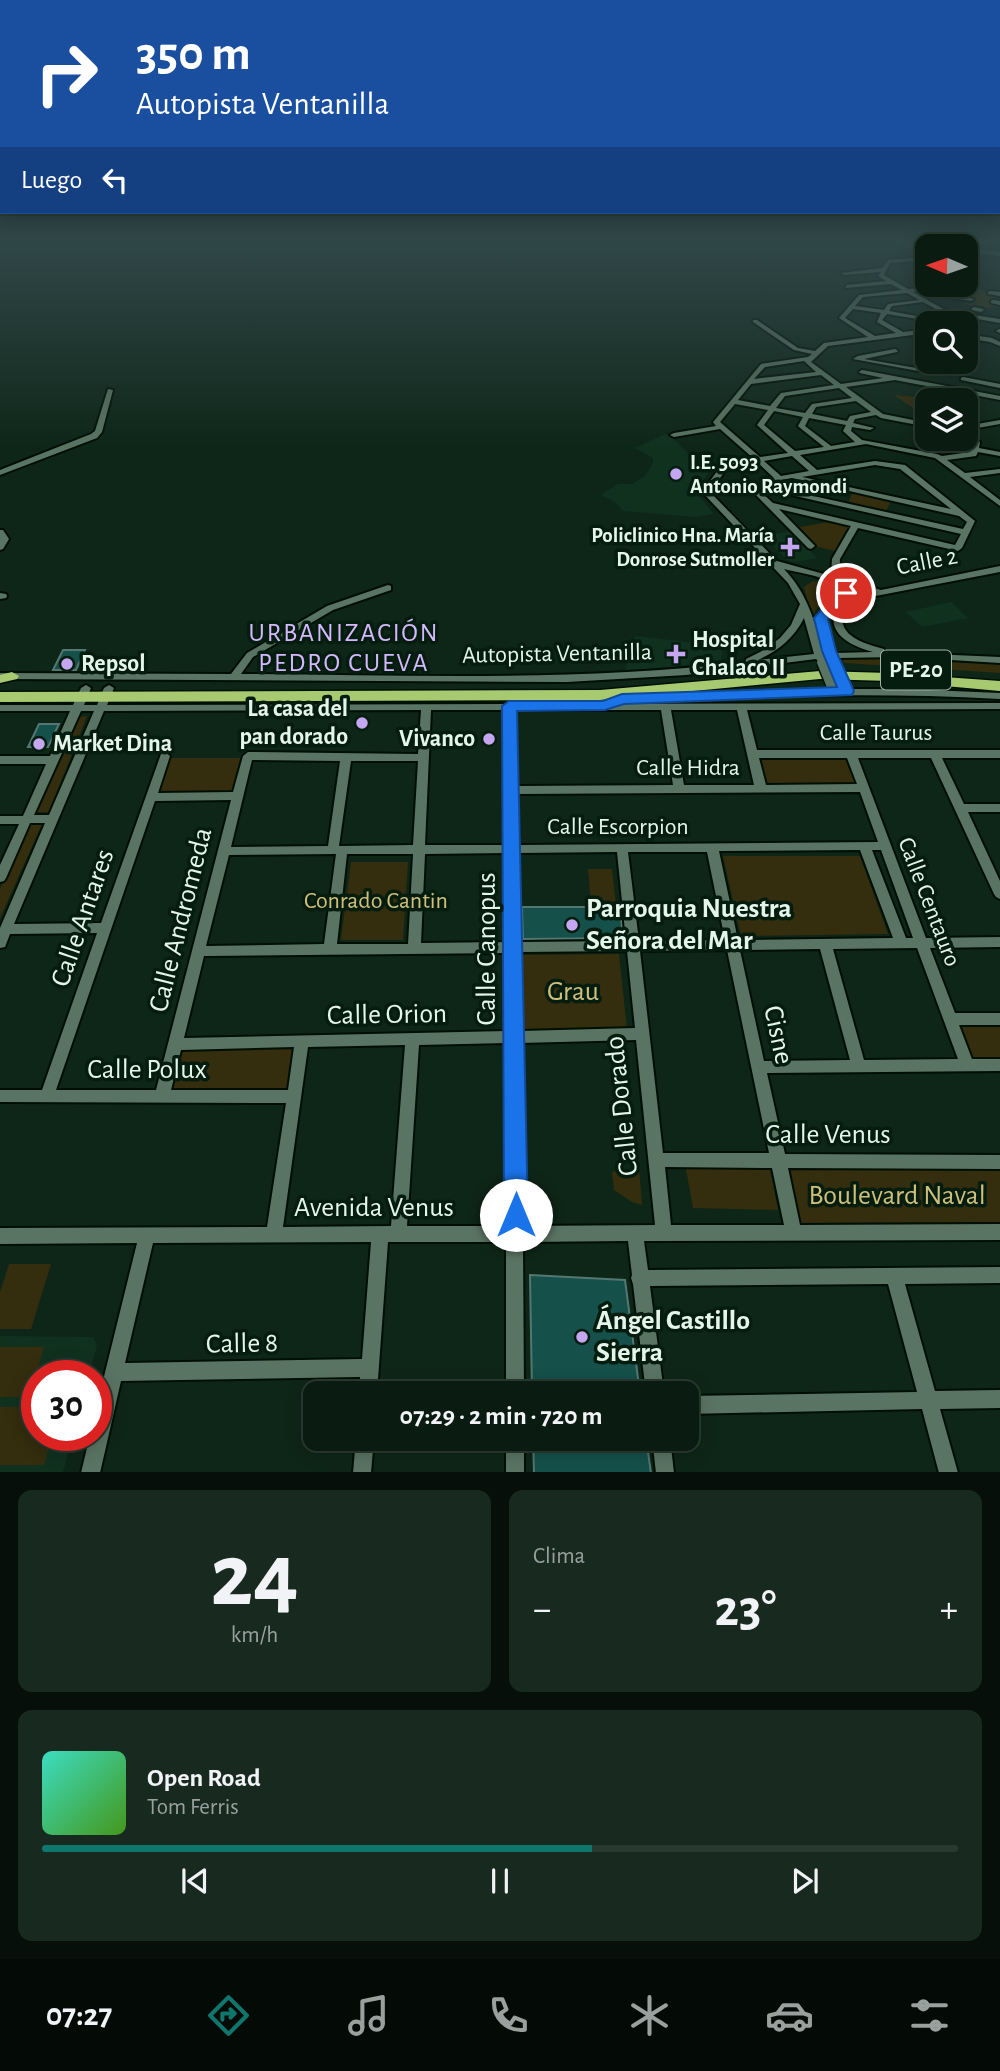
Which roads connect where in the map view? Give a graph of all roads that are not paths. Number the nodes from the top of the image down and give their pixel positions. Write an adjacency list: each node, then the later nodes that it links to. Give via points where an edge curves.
1 (847, 312): 9 (street, via 842,317)
2 (885, 312): 3 (street); 8 (street, via 879,321)
3 (915, 317)
4 (755, 321): 13 (street, via 795,349)
5 (978, 321): 6 (street)
6 (1000, 327): 11 (street)
7 (915, 332): 8 (street)
8 (901, 334): 9 (street)
9 (874, 338): 13 (street, via 826,344)
10 (978, 338): 11 (street)
11 (997, 342)
12 (895, 351): 14 (street)
13 (817, 353): 15 (street)
14 (856, 359): 16 (street); 17 (street, via 854,366)
15 (808, 360): 18 (street); 22 (street, via 764,365)
16 (915, 371)
17 (862, 372): 19 (street); 21 (street)
18 (822, 373): 22 (street); 23 (street)
19 (896, 378): 21 (street); 27 (street)
20 (963, 379): 24 (street)
21 (875, 381): 23 (street)
22 (750, 382): 28 (street)
23 (839, 386): 26 (street); 29 (street, via 785,393)
24 (1000, 386)
25 (110, 390): 52 (street, via 94,436)
26 (858, 399): 31 (street); 32 (street, via 814,405)
27 (997, 400): 30 (street)
28 (732, 401): 29 (street); 38 (street, via 716,422)
29 (772, 408): 32 (street); 47 (street, via 760,425)
30 (1000, 408)
31 (879, 414): 33 (street); 35 (street, via 852,418); 42 (street)
32 (807, 415): 35 (street); 43 (street, via 801,426)
33 (915, 422)
34 (1000, 422): 36 (street)
35 (848, 424): 39 (street); 42 (street, via 848,433)
36 (986, 425): 37 (street); 40 (street)
37 (978, 426)
38 (722, 427): 41 (street); 49 (street)
39 (870, 428)
40 (1000, 433)
41 (674, 435)
42 (864, 442): 43 (street); 50 (street)
43 (830, 448): 47 (street)
44 (978, 450): 48 (street)
45 (941, 451): 50 (street)
46 (974, 451): 50 (street)
47 (792, 453): 49 (street); 53 (street)
48 (1000, 454)
49 (757, 458): 56 (street); 68 (street, via 726,465 706,493)
50 (939, 458): 55 (street)
51 (1000, 471): 55 (street)
52 (0, 473)
53 (816, 473): 54 (street); 62 (street, via 877,463 902,467)
54 (790, 477): 56 (street); 62 (street)
55 (963, 477): 59 (street)
56 (780, 479): 57 (street, via 768,480)
57 (761, 490): 61 (street); 65 (street)
58 (1000, 493): 59 (street)
59 (988, 495): 60 (street)
60 (1000, 504)
61 (770, 505): 63 (street); 66 (street)
62 (966, 515): 65 (street, via 971,521)
63 (856, 525): 65 (street, via 958,548); 71 (street, via 836,559)
64 (0, 532): 67 (street, via 5,538)
65 (965, 532)
66 (811, 546)
67 (0, 547)
68 (777, 564): 70 (street); 73 (street)
69 (1000, 569): 74 (street, Calle 2)
70 (817, 577): 71 (street); 73 (street, via 802,582)
71 (835, 581): 74 (street); 75 (street, via 845,590)
72 (388, 588): 83 (street, via 330,608 250,655)
73 (799, 592): 76 (street)
74 (881, 592): 75 (street, Calle 2)
75 (844, 601): 77 (street, via 837,614 848,637 863,647); 80 (street, via 821,618)
76 (804, 603): 79 (street, via 801,618 783,641); 80 (street)
77 (893, 654): 78 (street); 80 (street)
78 (1000, 660)
79 (737, 666): 80 (street, Autopista Ventanilla); 83 (street, Autopista Ventanilla, via 567,679)
80 (833, 673): 81 (highway, PE-20); 84 (highway, PE-20); 86 (highway, Autopista Ventanilla / PE-20, via 620,694); 87 (street, Autopista Ventanilla, via 945,692); 90 (highway, Autopista Ventanilla / PE-20, via 768,669 598,687); 92 (street, Autopista Ventanilla, via 622,699)
81 (1000, 676)
82 (4, 677): 83 (street, Autopista Ventanilla)
83 (233, 678)
84 (1000, 686)
85 (0, 689): 89 (highway, PE-20)
86 (482, 696): 90 (highway, Autopista Ventanilla / PE-20); 91 (highway)
87 (1000, 696)
88 (0, 697): 89 (highway, PE-20)
89 (82, 697): 90 (highway, Autopista Ventanilla / PE-20); 96 (street, Autopista Ventanilla); 106 (street)
90 (105, 697): 97 (street, Autopista Ventanilla); 116 (street)
91 (509, 706): 92 (street, Autopista Ventanilla); 97 (street, Autopista Ventanilla); 110 (street, Calle Canopus)
92 (605, 706): 93 (street, Autopista Ventanilla)
93 (665, 706): 94 (street, Autopista Ventanilla); 107 (street)
94 (741, 706): 95 (street, Autopista Ventanilla); 98 (street)
95 (1000, 706)
96 (0, 708)
97 (426, 708): 104 (street)
98 (752, 754): 99 (street, Calle Taurus); 108 (street)
99 (851, 754): 100 (street, Calle Taurus); 109 (street, Calle Centauro)
100 (935, 754): 101 (street, Calle Taurus); 114 (street)
101 (1000, 754)
102 (165, 756): 112 (street, Calle Antares)
103 (346, 758): 104 (street); 111 (street, Calle Andromeda, via 248,756); 124 (street)
104 (424, 758): 122 (street)
105 (0, 760): 106 (street)
106 (54, 760): 115 (street)
107 (679, 789): 108 (street, Calle Hidra); 110 (street, Calle Hidra)
108 (761, 789): 109 (street, Calle Hidra)
109 (864, 789): 118 (street, Calle Centauro)
110 (512, 790): 123 (street, Calle Canopus)
111 (238, 796): 112 (street); 125 (street, Calle Andromeda)
112 (151, 797): 129 (street, Calle Antares)
113 (1000, 807): 114 (street)
114 (960, 808): 126 (street)
115 (27, 819): 116 (street); 117 (street); 127 (street)
116 (53, 819): 130 (street)
117 (0, 820)
118 (885, 846): 119 (street, Calle Escorpion); 134 (street, Calle Centauro)
119 (865, 847): 121 (street, Calle Escorpion); 133 (street)
120 (622, 848): 121 (street, Calle Escorpion); 123 (street, Calle Escorpion); 137 (street, Calle Dorado)
121 (712, 848): 136 (street, Cisne)
122 (421, 849): 123 (street, Calle Escorpion); 124 (street, Calle Escorpion); 139 (street)
123 (513, 849): 138 (street, Calle Canopus)
124 (338, 850): 125 (street, Calle Escorpion); 140 (street)
125 (224, 851): 141 (street, Calle Andromeda)
126 (994, 869): 128 (street)
127 (0, 878)
128 (1000, 894)
129 (105, 928): 130 (street); 154 (street, Calle Antares)
130 (6, 929): 132 (street)
131 (1000, 942): 134 (street)
132 (0, 943)
133 (901, 943): 134 (street); 135 (street)
134 (922, 943): 142 (street, Calle Centauro)
135 (825, 944): 136 (street); 151 (street)
136 (732, 945): 137 (street); 152 (street, Cisne)
137 (632, 946): 138 (street); 144 (street, Calle Dorado)
138 (513, 947): 139 (street); 145 (street, Calle Canopus)
139 (414, 948): 140 (street)
140 (330, 949): 141 (street)
141 (199, 950): 148 (street, Calle Andromeda)
142 (950, 1019): 143 (street); 149 (street, Calle Centauro)
143 (1000, 1019)
144 (642, 1034): 145 (street, Calle Orion); 157 (street, Calle Dorado)
145 (514, 1037): 146 (street, Calle Orion); 164 (street, Calle Canopus)
146 (412, 1040): 147 (street, Calle Orion); 166 (street)
147 (302, 1041): 148 (street, Calle Orion); 156 (street)
148 (176, 1044): 155 (street, Calle Andromeda)
149 (967, 1065): 150 (street); 151 (street)
150 (1000, 1065)
151 (859, 1066): 152 (street)
152 (758, 1067): 158 (street, Cisne)
153 (0, 1096): 154 (street, Calle Polux)
154 (47, 1096): 155 (street, Calle Polux)
155 (162, 1096): 156 (street, Calle Polux)
156 (294, 1097): 165 (street)
157 (656, 1160): 158 (street, Calle Venus); 162 (street, Calle Dorado)
158 (779, 1161): 159 (street, Calle Venus); 163 (street, Cisne)
159 (1000, 1162)
160 (1000, 1232): 163 (street, Avenida Venus)
161 (635, 1233): 162 (street, Avenida Venus); 164 (street, Avenida Venus); 171 (street)
162 (664, 1233): 163 (street, Avenida Venus)
163 (794, 1233)
164 (516, 1234): 166 (street, Avenida Venus); 175 (street, Calle Canopus)
165 (274, 1235): 166 (street, Avenida Venus); 168 (street, Avenida Venus)
166 (389, 1235): 172 (street)
167 (0, 1236): 168 (street, Avenida Venus)
168 (147, 1236): 173 (street)
169 (1000, 1275): 170 (street)
170 (894, 1276): 171 (street); 177 (street)
171 (639, 1278): 176 (street)
172 (370, 1368): 173 (street, Calle 8); 174 (street)
173 (114, 1373): 183 (street)
174 (369, 1381)
175 (515, 1381)
176 (653, 1381)
177 (928, 1399): 178 (street); 179 (street); 187 (street)
178 (1000, 1399)
179 (699, 1405)
180 (364, 1451): 184 (street)
181 (515, 1451): 185 (street)
182 (663, 1451): 186 (street)
183 (90, 1472)
184 (362, 1472)
185 (515, 1472)
186 (665, 1472)
187 (949, 1472)

